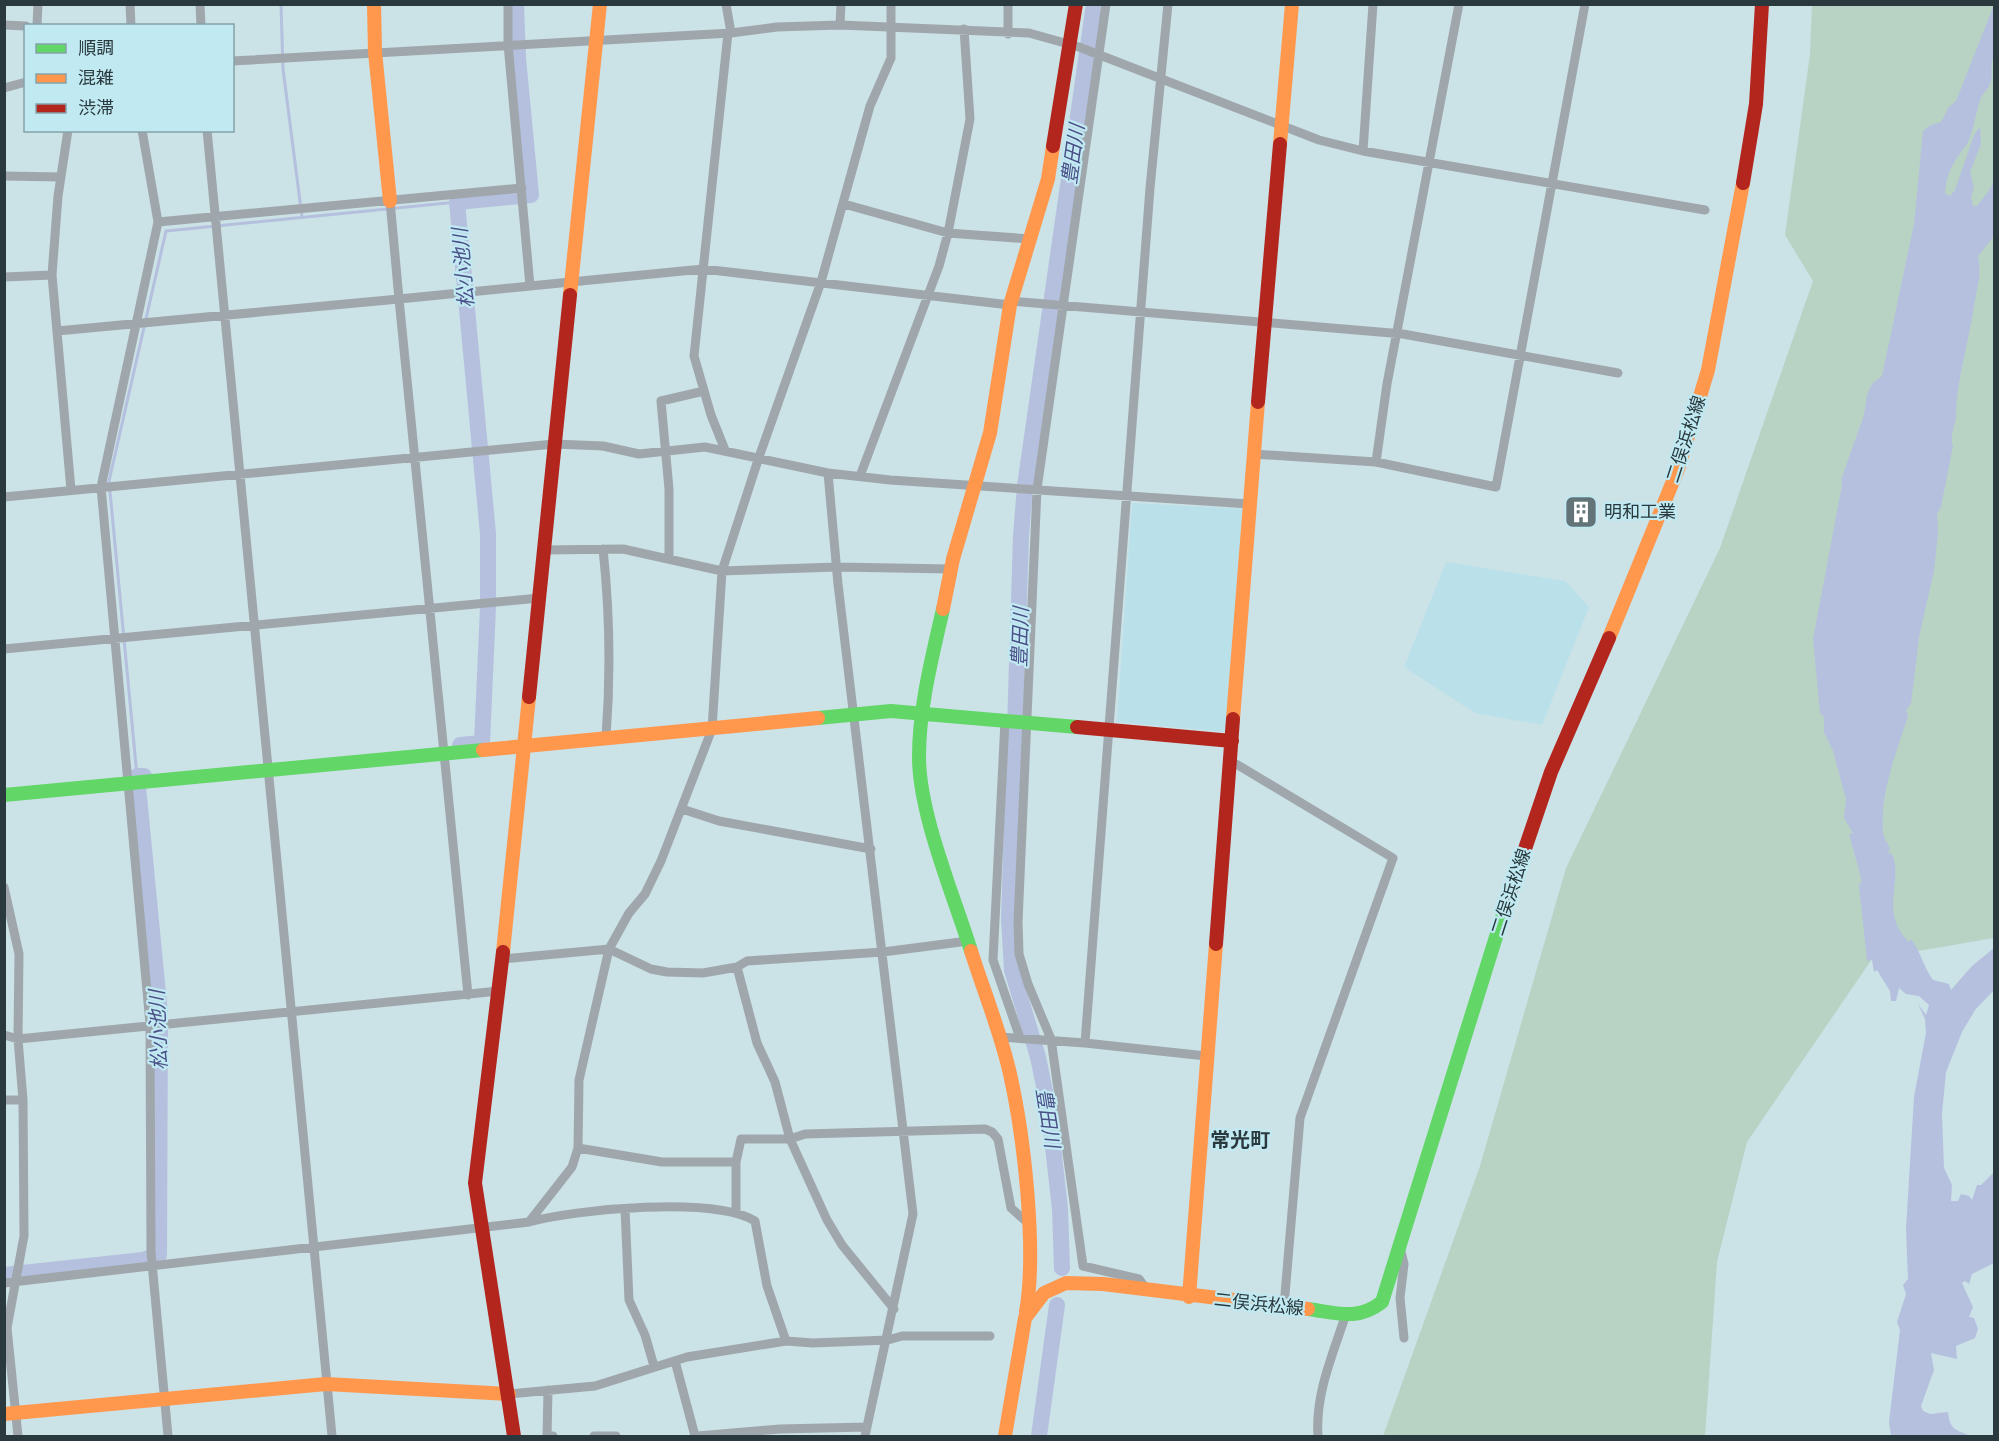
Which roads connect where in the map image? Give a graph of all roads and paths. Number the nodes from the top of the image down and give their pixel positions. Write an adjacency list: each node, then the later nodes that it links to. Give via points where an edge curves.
1 (38, 4): 19 (street)
2 (130, 4): 20 (street)
3 (201, 4): 21 (street)
4 (374, 4): 32 (street)
5 (508, 4): 30 (street)
6 (600, 4): 29 (street)
7 (841, 4): 23 (street)
8 (891, 4): 25 (street)
9 (1008, 4): 28 (street)
10 (1077, 4): 31 (street)
11 (1106, 4): 33 (street)
12 (1168, 4): 35 (street)
13 (1292, 4): 38 (street)
14 (1373, 4): 42 (street)
15 (1459, 4): 43 (street)
16 (1585, 4): 46 (street)
17 (1762, 4): 147 (street, 二俣浜松線, via 1756,104 1708,369 1655,529 1551,771)
18 (729, 7): 27 (street)
19 (36, 24)
20 (131, 24)
21 (201, 24)
22 (4, 25): 24 (street)
23 (840, 25): 25 (street); 27 (street)
24 (24, 26)
25 (891, 27): 26 (street); 48 (street, via 891,58 861,134)
26 (964, 29): 28 (street); 53 (street, via 970,119)
27 (729, 33): 29 (street); 55 (street)
28 (1008, 34): 31 (street, via 1029,33)
29 (596, 40): 30 (street); 59 (street)
30 (510, 44): 32 (street); 47 (street)
31 (1075, 46): 33 (street); 54 (street, via 1048,179)
32 (375, 52): 34 (street); 49 (street)
33 (1097, 54): 35 (street); 64 (street)
34 (234, 61)
35 (1162, 79): 38 (street); 65 (street)
36 (24, 83): 37 (street)
37 (4, 88)
38 (1281, 123): 42 (street, via 1320,140); 67 (street)
39 (68, 132): 45 (street)
40 (142, 132): 52 (street)
41 (207, 132): 51 (street)
42 (1363, 151): 43 (street)
43 (1429, 162): 46 (street); 70 (street)
44 (4, 176): 45 (street)
45 (61, 177): 56 (street)
46 (1552, 184): 50 (street); 71 (street)
47 (522, 188): 49 (street); 60 (street)
48 (844, 204): 53 (street); 58 (street)
49 (390, 208): 51 (street, via 308,209); 62 (street)
50 (1705, 210)
51 (216, 219): 52 (street); 66 (street)
52 (158, 222): 68 (street)
53 (948, 233): 54 (street); 61 (street)
54 (1030, 239): 63 (street)
55 (703, 269): 58 (street); 59 (street); 73 (street, via 693,356)
56 (52, 275): 57 (street); 69 (street)
57 (4, 277)
58 (821, 282): 61 (street); 78 (street)
59 (571, 284): 60 (street); 74 (street)
60 (530, 286): 62 (street)
61 (927, 296): 63 (street); 83 (street)
62 (399, 299): 66 (street); 79 (street)
63 (1010, 303): 64 (street); 84 (street, via 990,434)
64 (1062, 305): 65 (street); 86 (street)
65 (1141, 313): 67 (street); 89 (street)
66 (225, 315): 68 (street); 82 (street)
67 (1264, 321): 70 (street); 77 (street)
68 (137, 324): 69 (street); 85 (street)
69 (57, 331): 87 (street)
70 (1397, 334): 71 (street); 80 (street)
71 (1520, 357): 72 (street); 80 (street, via 1496,487)
72 (1618, 373)
73 (704, 391): 75 (street); 76 (street, via 661,401)
74 (554, 444): 76 (street, via 603,446 639,454); 79 (street); 92 (street)
75 (725, 450): 76 (street, via 705,447); 78 (street)
76 (666, 452): 93 (street)
77 (1253, 454): 80 (street); 90 (street)
78 (759, 457): 81 (street); 96 (street)
79 (415, 458): 82 (street); 98 (street)
80 (1376, 462)
81 (828, 473): 83 (street); 94 (street)
82 (239, 475): 85 (street); 99 (street)
83 (860, 476): 84 (street)
84 (977, 484): 86 (street); 95 (street)
85 (102, 487): 87 (street); 100 (street)
86 (1036, 489): 89 (street); 105 (street)
87 (71, 490): 88 (street)
88 (4, 496)
89 (1128, 498): 90 (street); 107 (street)
90 (1249, 504): 109 (street)
91 (603, 549): 92 (street); 93 (street); 108 (street, via 610,618)
92 (544, 550): 97 (street)
93 (669, 558): 96 (street)
94 (837, 567): 95 (street); 96 (street); 103 (street)
95 (951, 569): 102 (street)
96 (722, 571): 106 (street)
97 (539, 598): 98 (street); 110 (street)
98 (430, 609): 99 (street); 111 (street)
99 (254, 626): 100 (street); 113 (street)
100 (116, 638): 101 (street); 114 (street)
101 (4, 650)
102 (921, 713): 103 (street); 104 (street); 119 (street, via 919,760 923,798)
103 (854, 714): 106 (street); 117 (street)
104 (1007, 722): 105 (street); 130 (street, via 993,960)
105 (1026, 723): 107 (street); 132 (street, via 1019,954)
106 (712, 729): 108 (street); 116 (street)
107 (1110, 730): 109 (street); 133 (street)
108 (606, 737): 110 (street)
109 (1232, 741): 112 (street)
110 (524, 745): 111 (street); 122 (street)
111 (444, 753): 113 (street); 125 (street)
112 (1231, 761): 134 (street); 152 (street, via 1393,858 1300,1118)
113 (269, 770): 114 (street); 126 (street)
114 (133, 783): 115 (street); 127 (street)
115 (4, 795)
116 (682, 809): 117 (street, via 719,821); 120 (street, via 645,894)
117 (871, 849): 121 (street)
118 (4, 887): 131 (street, via 19,954)
119 (968, 941): 121 (street); 129 (street)
120 (609, 949): 122 (street); 123 (street, via 651,969 667,972 703,973); 139 (street, via 579,1080)
121 (883, 952): 123 (street, via 747,961); 137 (street)
122 (502, 959): 124 (street)
123 (737, 967): 138 (street)
124 (499, 991): 125 (street); 145 (street, via 475,1183)
125 (468, 995): 126 (street)
126 (293, 1011): 127 (street); 146 (street)
127 (151, 1026): 131 (street); 148 (street)
128 (4, 1035): 131 (street)
129 (1000, 1037): 130 (street); 144 (street, via 1016,1105)
130 (1022, 1038): 132 (street)
131 (18, 1039): 136 (street)
132 (1048, 1039): 133 (street); 150 (street, via 1083,1266 1139,1279)
133 (1085, 1043): 134 (street)
134 (1206, 1056): 151 (street)
135 (4, 1100): 136 (street)
136 (23, 1100): 149 (street, via 24,1236)
137 (905, 1131): 138 (street, via 805,1134); 144 (street, via 992,1132 998,1139 1011,1208); 153 (street, via 913,1214)
138 (790, 1139): 140 (street, via 741,1139); 153 (street, via 842,1245)
139 (578, 1148): 140 (street, via 662,1162); 143 (street, via 572,1167)
140 (736, 1162): 142 (street)
141 (625, 1209): 142 (street, via 663,1206); 143 (street, via 551,1216); 161 (street, via 629,1300)
142 (736, 1212): 159 (street, via 756,1221 767,1286)
143 (530, 1222): 145 (street)
144 (1028, 1223): 155 (street, via 1029,1295)
145 (481, 1229): 146 (street); 164 (street)
146 (315, 1247): 148 (street); 162 (street)
147 (1400, 1247): 154 (street, 二俣浜松線, via 1382,1302 1368,1313); 157 (street, via 1404,1264 1400,1298)
148 (152, 1264): 149 (street); 165 (street)
149 (11, 1282): 166 (street, via 7,1328)
150 (1147, 1290): 151 (street, 二俣浜松線); 155 (street, 二俣浜松線, via 1066,1283 1044,1293)
151 (1189, 1297): 152 (street, 二俣浜松線)
152 (1284, 1306): 154 (street, 二俣浜松線)
153 (894, 1309): 158 (street)
154 (1346, 1314): 178 (street, via 1323,1385 1317,1415)
155 (1025, 1318): 177 (street, 二俣浜松線)
156 (990, 1336): 158 (street, via 902,1336)
157 (1404, 1338)
158 (888, 1340): 159 (street); 167 (street)
159 (786, 1341): 160 (street)
160 (675, 1361): 161 (street); 176 (street)
161 (654, 1366): 163 (street, via 613,1382)
162 (326, 1384): 164 (street); 165 (street); 171 (street)
163 (548, 1390): 164 (street); 173 (street, via 547,1436)
164 (509, 1394): 172 (street)
165 (165, 1399): 166 (street); 170 (street)
166 (10, 1414): 169 (street)
167 (866, 1432): 168 (street)
168 (746, 1434): 176 (street)
169 (18, 1437)
170 (168, 1437)
171 (332, 1437)
172 (514, 1437)
173 (553, 1437)
174 (594, 1437): 175 (street)
175 (616, 1437)
176 (697, 1437)
177 (1005, 1437)
178 (1318, 1437)

